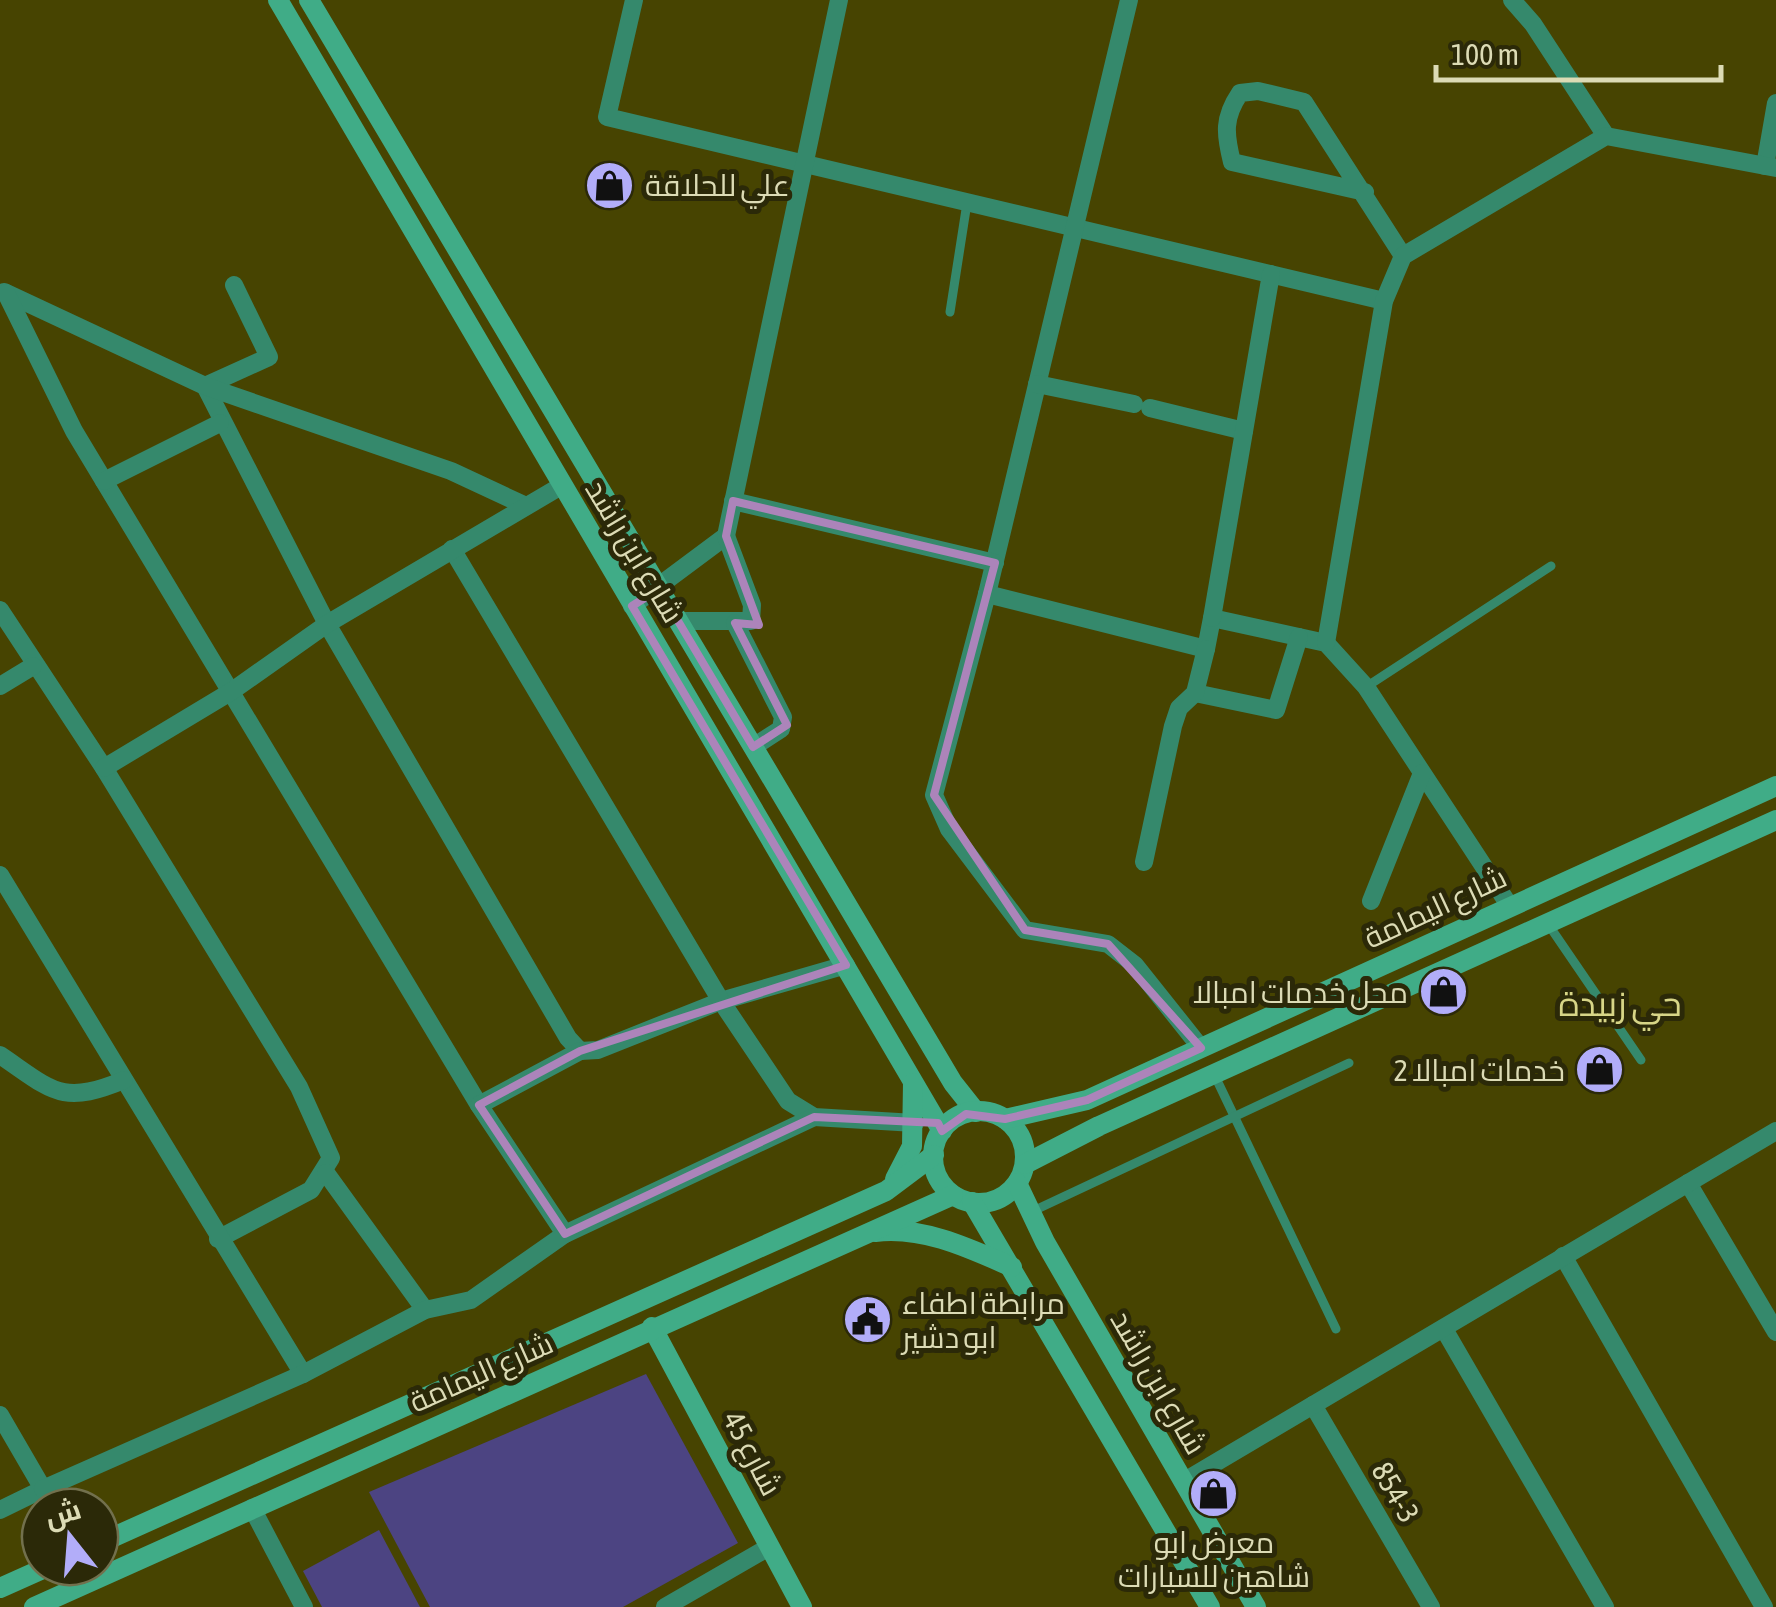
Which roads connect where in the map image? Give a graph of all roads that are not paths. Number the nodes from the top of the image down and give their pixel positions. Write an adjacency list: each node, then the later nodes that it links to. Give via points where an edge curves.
1 (278, 0): 25 (main road, شارع ابن راشد)
2 (310, 0): 32 (main road, شارع ابن راشد)
3 (634, 0): 9 (street, via 607,117)
4 (839, 0): 9 (street)
5 (1130, 0): 13 (street)
6 (1512, 0): 8 (street)
7 (1776, 104): 10 (street)
8 (1606, 136): 10 (street); 14 (street)
9 (806, 167): 12 (street); 26 (street)
10 (1770, 167)
11 (1365, 192): 11 (street, via 1304,102 1240,93 1227,112 1232,162); 14 (street)
12 (967, 203): 13 (street); 19 (lane)
13 (1074, 227): 15 (street); 20 (street)
14 (1403, 256): 18 (street)
15 (1271, 274): 18 (street); 23 (street)
16 (234, 285): 21 (street, via 268,361)
17 (3, 292): 21 (street); 24 (street)
18 (1384, 300): 41 (street)
19 (950, 312)
20 (1037, 384): 23 (street); 30 (street)
21 (205, 386): 22 (street); 27 (street, via 451,471)
22 (220, 423): 24 (street); 39 (street)
23 (1244, 431): 36 (street)
24 (104, 481): 46 (street)
25 (560, 486): 27 (street); 34 (main road, شارع ابن راشد)
26 (734, 501): 28 (street); 30 (street)
27 (526, 506): 29 (street)
28 (726, 536): 32 (street); 38 (street, via 753,614 751,621)
29 (452, 549): 39 (street); 59 (street)
30 (995, 563): 33 (street)
31 (1551, 566): 45 (lane)
32 (659, 589): 34 (street); 37 (main road, شارع ابن راشد)
33 (987, 594): 42 (street); 60 (street, via 934,796 941,812 1025,930 1108,944 1135,965)
34 (632, 606): 58 (main road, شارع ابن راشد)
35 (0, 610): 43 (street)
36 (1212, 618): 40 (street); 42 (street)
37 (678, 621): 38 (street); 48 (main road, شارع ابن راشد)
38 (735, 623): 48 (street, via 783,717 780,729)
39 (328, 624): 46 (street); 61 (street)
40 (1299, 638): 41 (street); 47 (street, via 1276,710)
41 (1326, 643): 45 (street)
42 (1206, 649): 47 (street)
43 (34, 666): 44 (street); 49 (street)
44 (0, 686)
45 (1366, 688): 50 (street)
46 (232, 690): 49 (street); 68 (street)
47 (1195, 693): 53 (street, via 1173,726)
48 (752, 747): 69 (main road, شارع ابن راشد)
49 (104, 768): 77 (street, via 299,1087 328,1142 332,1158)
50 (1422, 773): 55 (street); 56 (street)
51 (1776, 786): 56 (main road, شارع اليمامة)
52 (1776, 820): 57 (main road, شارع اليمامة)
53 (1144, 862)
54 (0, 875): 67 (street)
55 (1371, 902)
56 (1509, 906): 60 (main road, شارع اليمامة)
57 (1548, 924): 63 (lane); 65 (main road, شارع اليمامة)
58 (846, 965): 59 (street); 66 (main road, شارع ابن راشد)
59 (721, 1000): 61 (street, via 598,1050); 71 (street, via 788,1101)
60 (1200, 1048): 72 (main road, شارع اليمامة, via 1086,1100)
61 (580, 1050): 68 (street)
62 (0, 1056): 67 (street, via 52,1090 87,1095)
63 (1641, 1060)
64 (1350, 1062): 70 (lane)
65 (1214, 1074): 70 (lane); 78 (main road, شارع اليمامة)
66 (912, 1076): 73 (main road); 74 (main road, شارع ابن راشد)
67 (124, 1080): 85 (street)
68 (479, 1105): 83 (street)
69 (976, 1112): 72 (main road); 74 (main road)
70 (1237, 1116): 82 (lane); 90 (lane)
71 (814, 1117): 73 (street); 83 (street)
72 (1006, 1120): 78 (main road, via 1023,1144)
73 (915, 1123): 80 (main road, via 907,1163)
74 (942, 1131): 76 (main road)
75 (1776, 1132): 79 (street)
76 (934, 1155): 80 (main road, شارع اليمامة); 81 (main road, via 938,1178)
77 (326, 1172): 85 (street, via 311,1190); 88 (street)
78 (1021, 1174): 81 (main road, via 1002,1197); 82 (main road, شارع ابن راشد)
79 (1688, 1182): 86 (street); 92 (street)
80 (886, 1192): 100 (main road, شارع اليمامة)
81 (963, 1199): 84 (main road, شارع اليمامة); 87 (main road)
82 (1031, 1212): 96 (main road, شارع ابن راشد)
83 (565, 1234): 88 (street, via 471,1300)
84 (853, 1236): 87 (main road, via 919,1234); 89 (main road, شارع اليمامة)
85 (218, 1239): 93 (street)
86 (1563, 1256): 91 (street); 110 (street)
87 (1012, 1267): 106 (main road)
88 (424, 1310): 93 (street)
89 (652, 1327): 99 (main road, شارع اليمامة); 101 (main road, شارع 45)
90 (1336, 1329)
91 (1444, 1329): 94 (street); 109 (street)
92 (1776, 1332)
93 (303, 1374): 98 (street)
94 (1313, 1405): 96 (street); 108 (street, 854-3)
95 (0, 1415): 97 (street)
96 (1182, 1482): 107 (main road, شارع ابن راشد)
97 (41, 1487)
98 (47, 1487)
99 (252, 1508): 102 (main road, شارع اليمامة); 103 (street)
100 (120, 1534)
101 (769, 1547): 104 (street); 105 (main road, شارع 45)
102 (34, 1607)
103 (304, 1607)
104 (665, 1607)
105 (802, 1607)
106 (1210, 1607)
107 (1256, 1607)
108 (1431, 1607)
109 (1604, 1607)
110 (1764, 1607)

